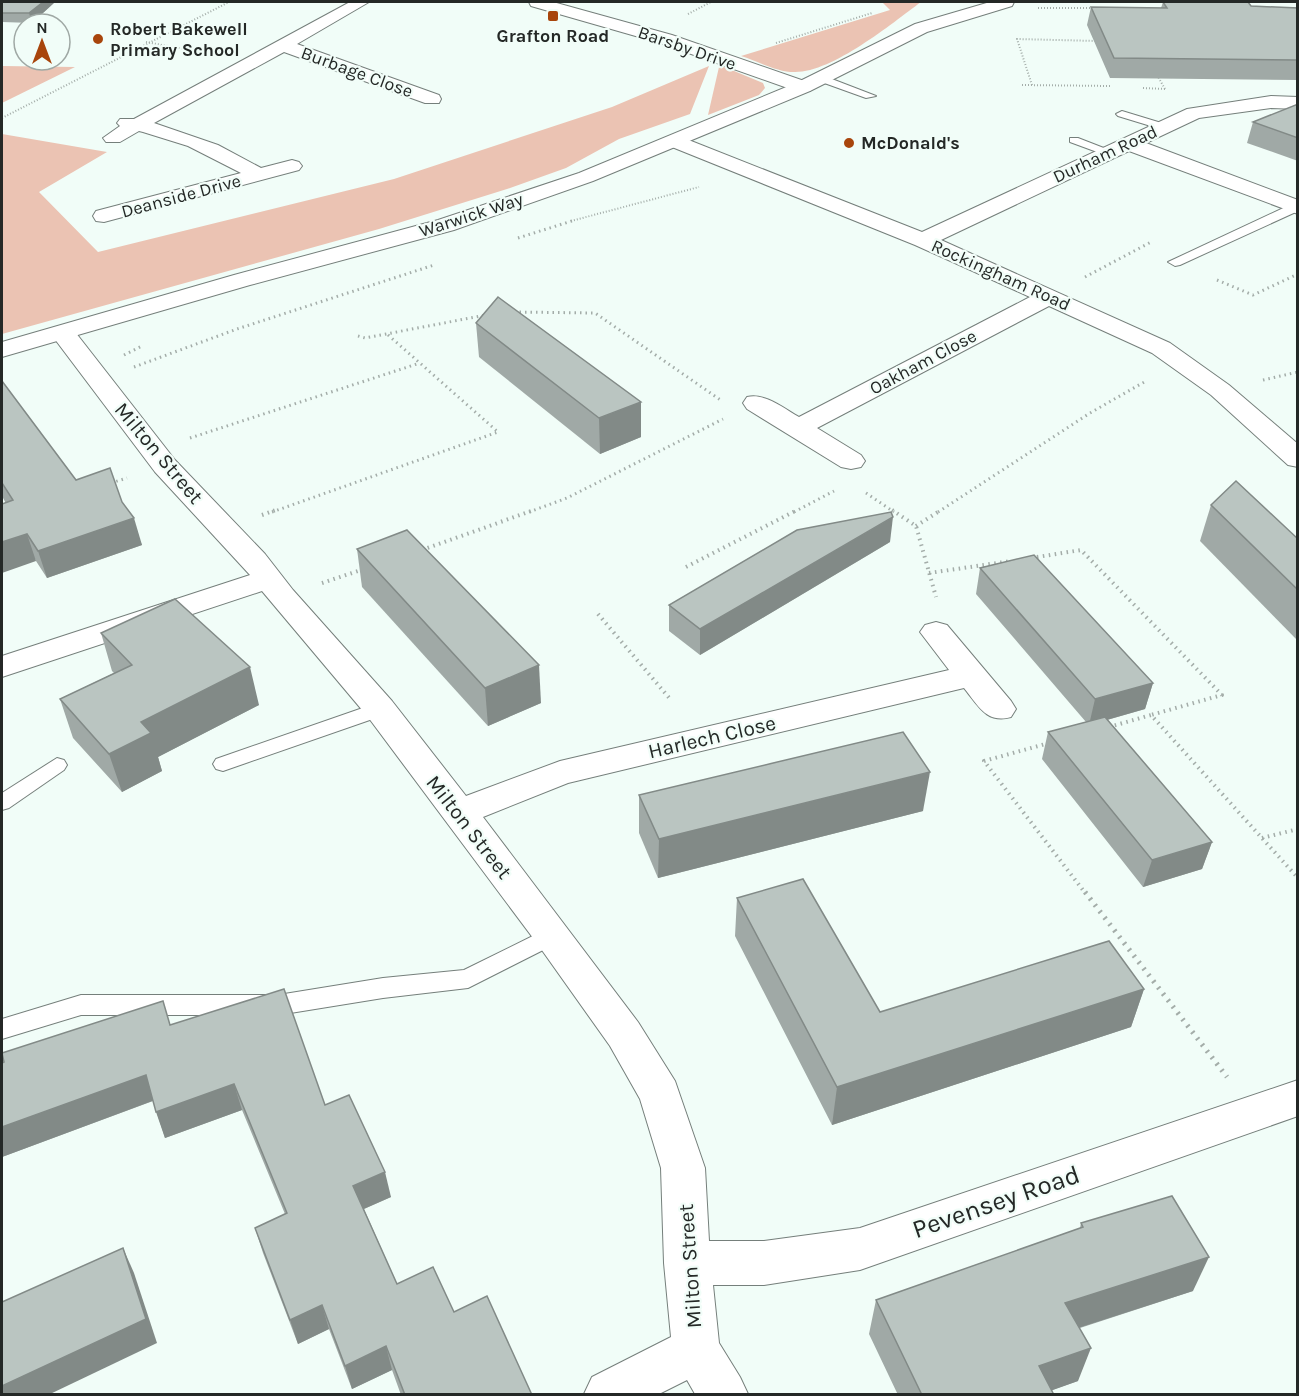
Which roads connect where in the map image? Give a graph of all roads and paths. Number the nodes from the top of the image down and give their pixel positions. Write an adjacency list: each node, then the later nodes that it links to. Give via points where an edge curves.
1 (229, 2): 21 (path)
2 (361, 2): 11 (street)
3 (537, 2): 14 (street, Barsby Drive)
4 (942, 2): 9 (street, Warwick Way)
5 (1006, 2): 9 (street, Warwick Way)
6 (1032, 8): 7 (path)
7 (1099, 8)
8 (878, 12): 12 (path)
9 (921, 28): 14 (street, Warwick Way)
10 (1106, 41): 15 (path, via 1017,39)
11 (282, 45): 19 (street, Burbage Close, via 439,96); 23 (street)
12 (770, 45)
13 (1156, 74): 16 (path)
14 (811, 83): 17 (lane); 27 (street, Warwick Way)
15 (1032, 85)
16 (1165, 89)
17 (870, 96)
18 (1298, 103): 24 (street, Durham Road, via 1271,102 1194,113)
19 (412, 106)
20 (1122, 114): 24 (lane)
21 (2, 118)
22 (102, 118): 23 (street, Deanside Drive)
23 (136, 124): 25 (street); 30 (street, Deanside Drive, via 171,132 237,161)
24 (1164, 127): 28 (street, Durham Road)
25 (113, 138)
26 (1074, 140): 28 (lane)
27 (674, 141): 36 (street, Rockingham Road); 44 (street, Warwick Way, via 585,177 446,225)
28 (1117, 148): 32 (street); 36 (street, Durham Road)
29 (292, 166): 30 (street, Deanside Drive)
30 (258, 175): 33 (street, Deanside Drive)
31 (706, 186): 35 (path, via 609,209)
32 (1297, 207): 37 (lane)
33 (104, 216)
34 (1159, 238): 41 (path)
35 (511, 240)
36 (923, 240): 41 (street, Rockingham Road)
37 (1175, 262)
38 (436, 264): 49 (path)
39 (1298, 273): 40 (path, via 1253,295)
40 (1217, 280)
41 (1048, 297): 50 (street, Rockingham Road, via 1126,330); 52 (street, Oakham Close)
42 (512, 312): 51 (path, via 595,313)
43 (489, 314): 45 (path)
44 (63, 333): 47 (street, Warwick Way); 53 (street, Milton Street)
45 (387, 334): 46 (path); 48 (path)
46 (358, 336)
47 (2, 350)
48 (421, 363): 53 (path); 60 (path, via 498,432)
49 (127, 369)
50 (1194, 369): 54 (street, Rockingham Road); 59 (path, via 1157,374)
51 (747, 407): 52 (street); 61 (path, via 567,498)
52 (798, 428): 55 (street)
53 (158, 458): 56 (path); 60 (street, Milton Street)
54 (1298, 459)
55 (851, 460)
56 (110, 483)
57 (840, 488): 63 (path)
58 (859, 489): 59 (path)
59 (916, 526): 64 (path)
60 (224, 529): 65 (street, Milton Street)
61 (413, 552)
62 (370, 567): 65 (path)
63 (686, 567)
64 (929, 573): 67 (path, via 941,615); 73 (path, via 1081,550 1222,695)
65 (276, 588): 68 (street); 71 (street, Milton Street)
66 (598, 614): 70 (path)
67 (936, 632): 69 (street)
68 (2, 668)
69 (972, 675): 72 (street); 79 (street, Harlech Close, via 560,773)
70 (670, 700)
71 (380, 709): 76 (lane); 79 (street, Milton Street)
72 (999, 709)
73 (1151, 715): 74 (path); 81 (path)
74 (1107, 727)
75 (1051, 743): 86 (path, via 984,761)
76 (223, 764)
77 (57, 765): 78 (lane)
78 (2, 803)
79 (458, 813): 83 (street, Milton Street)
80 (1298, 829): 81 (path)
81 (1262, 838): 82 (path)
82 (1298, 878)
83 (553, 935): 84 (lane, via 468,979 278,1005 81,1005); 87 (street, Milton Street, via 624,1035 660,1094 683,1168)
84 (2, 1029)
85 (1298, 1098): 86 (street, Pevensey Road)
86 (1255, 1113): 87 (street, Pevensey Road, via 860,1250 764,1263)
87 (687, 1263): 88 (street, Milton Street)
88 (696, 1350): 89 (street); 90 (street, Milton Street)
89 (609, 1395)
90 (723, 1395)

